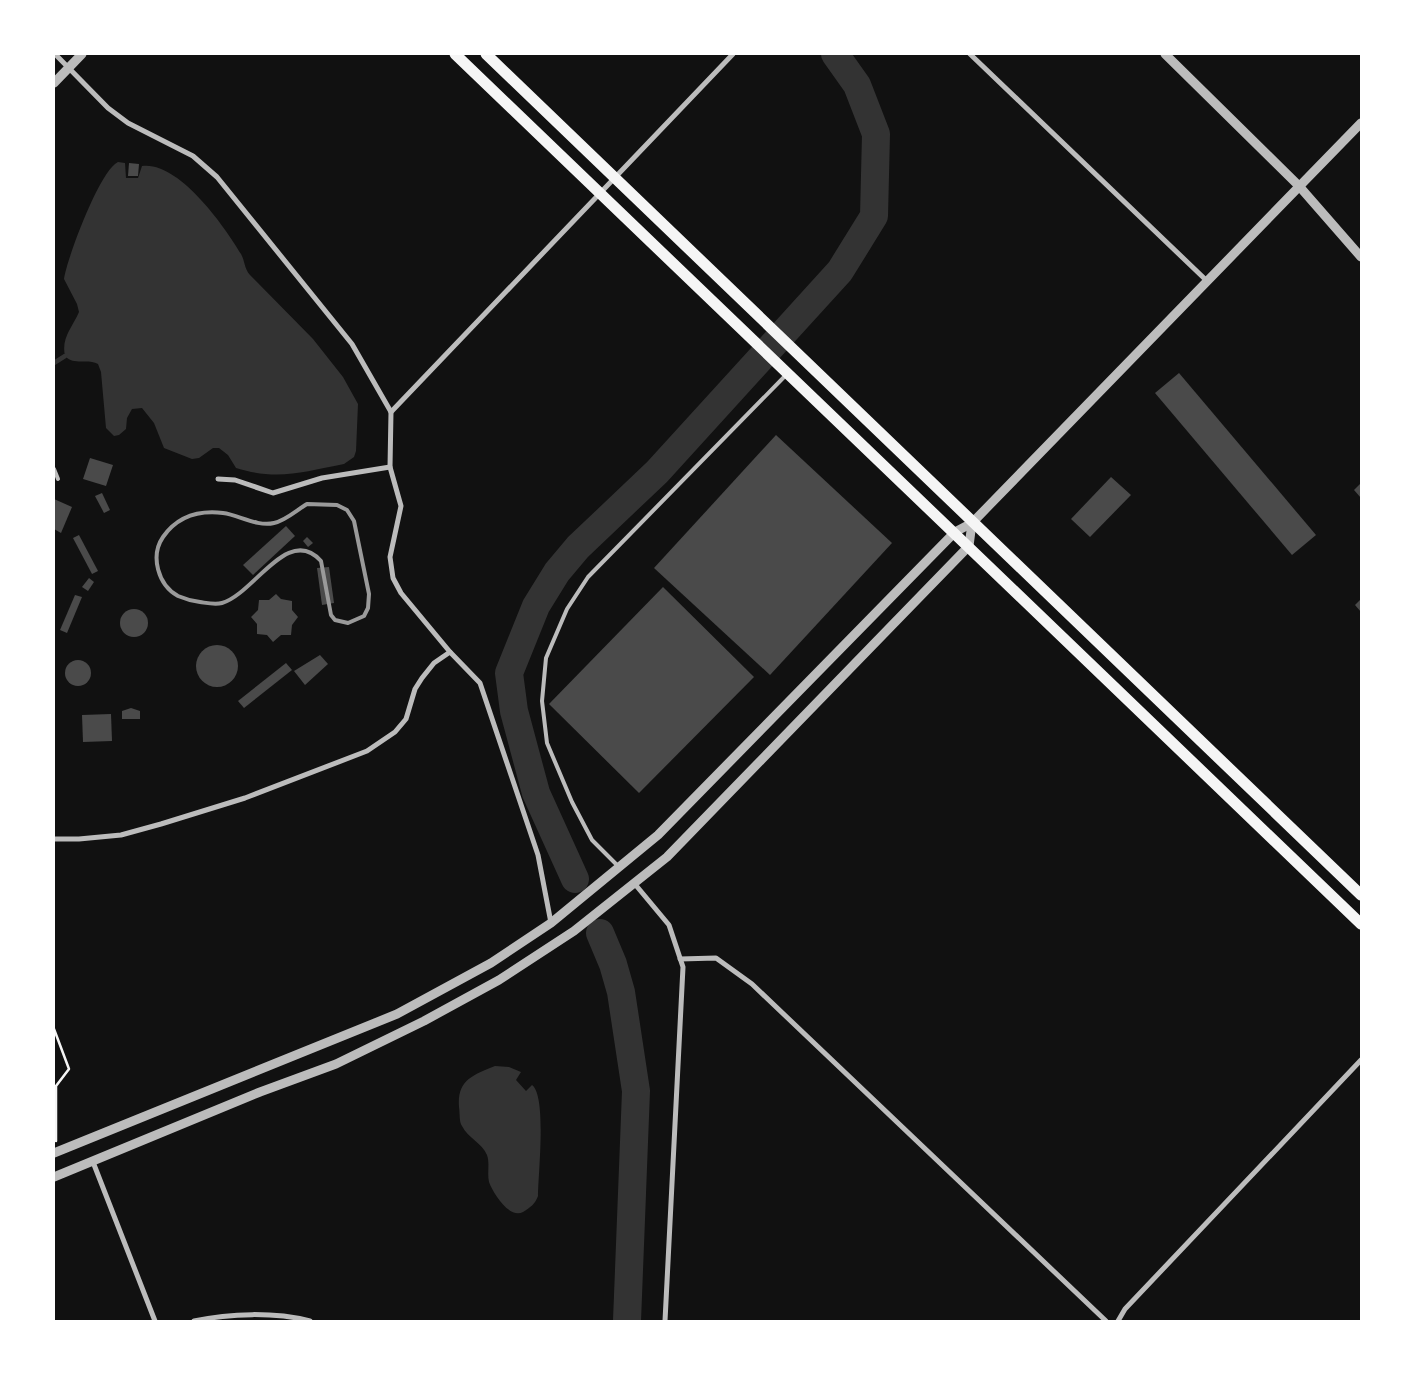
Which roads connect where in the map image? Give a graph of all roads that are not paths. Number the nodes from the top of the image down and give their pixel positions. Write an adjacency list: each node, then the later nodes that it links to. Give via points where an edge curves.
1 (55, 54): 8 (street)
2 (82, 54): 8 (street)
3 (456, 54): 13 (main road)
4 (486, 54): 11 (main road)
5 (733, 54): 11 (street)
6 (970, 54): 15 (street)
7 (1165, 54): 12 (street)
8 (68, 69): 9 (street); 17 (street, via 121,118 193,156 217,178 352,344)
9 (54, 83)
10 (1361, 123): 12 (street)
11 (616, 176): 13 (street); 22 (main road)
12 (1299, 186): 14 (street); 15 (street)
13 (601, 192): 16 (main road); 17 (street)
14 (1361, 257)
15 (1207, 281): 22 (street)
16 (784, 370): 23 (main road); 27 (lane, via 588,577 567,609 546,658 542,701 546,743 592,840)
17 (392, 412): 18 (street)
18 (390, 467): 21 (street, via 322,478 273,493 236,480); 25 (street, via 401,506 390,557 393,578 401,593)
19 (54, 469): 20 (lane)
20 (58, 479)
21 (218, 479)
22 (972, 523): 23 (street); 24 (street); 29 (main road)
23 (954, 532): 24 (main road); 27 (street, via 717,776)
24 (969, 546): 28 (street, via 668,857); 31 (main road)
25 (450, 652): 26 (street, via 434,663 422,678 406,719 390,737 367,751 245,798 121,835); 30 (street, via 480,683 538,855)
26 (54, 839)
27 (620, 868): 30 (street)
28 (634, 883): 32 (street, via 668,925); 35 (street, via 574,931 499,980 407,1030 336,1064)
29 (1361, 895)
30 (551, 923): 34 (street, via 492,963 397,1014)
31 (1361, 924)
32 (680, 959): 40 (street, via 683,967 682,993); 41 (street, via 716,958 752,984)
33 (1361, 1060): 42 (street, via 1125,1309)
34 (55, 1152)
35 (93, 1162): 36 (street); 37 (street)
36 (54, 1177)
37 (155, 1321)
38 (194, 1321): 39 (street, via 251,1315)
39 (310, 1321)
40 (664, 1321)
41 (1106, 1321)
42 (1118, 1321)

